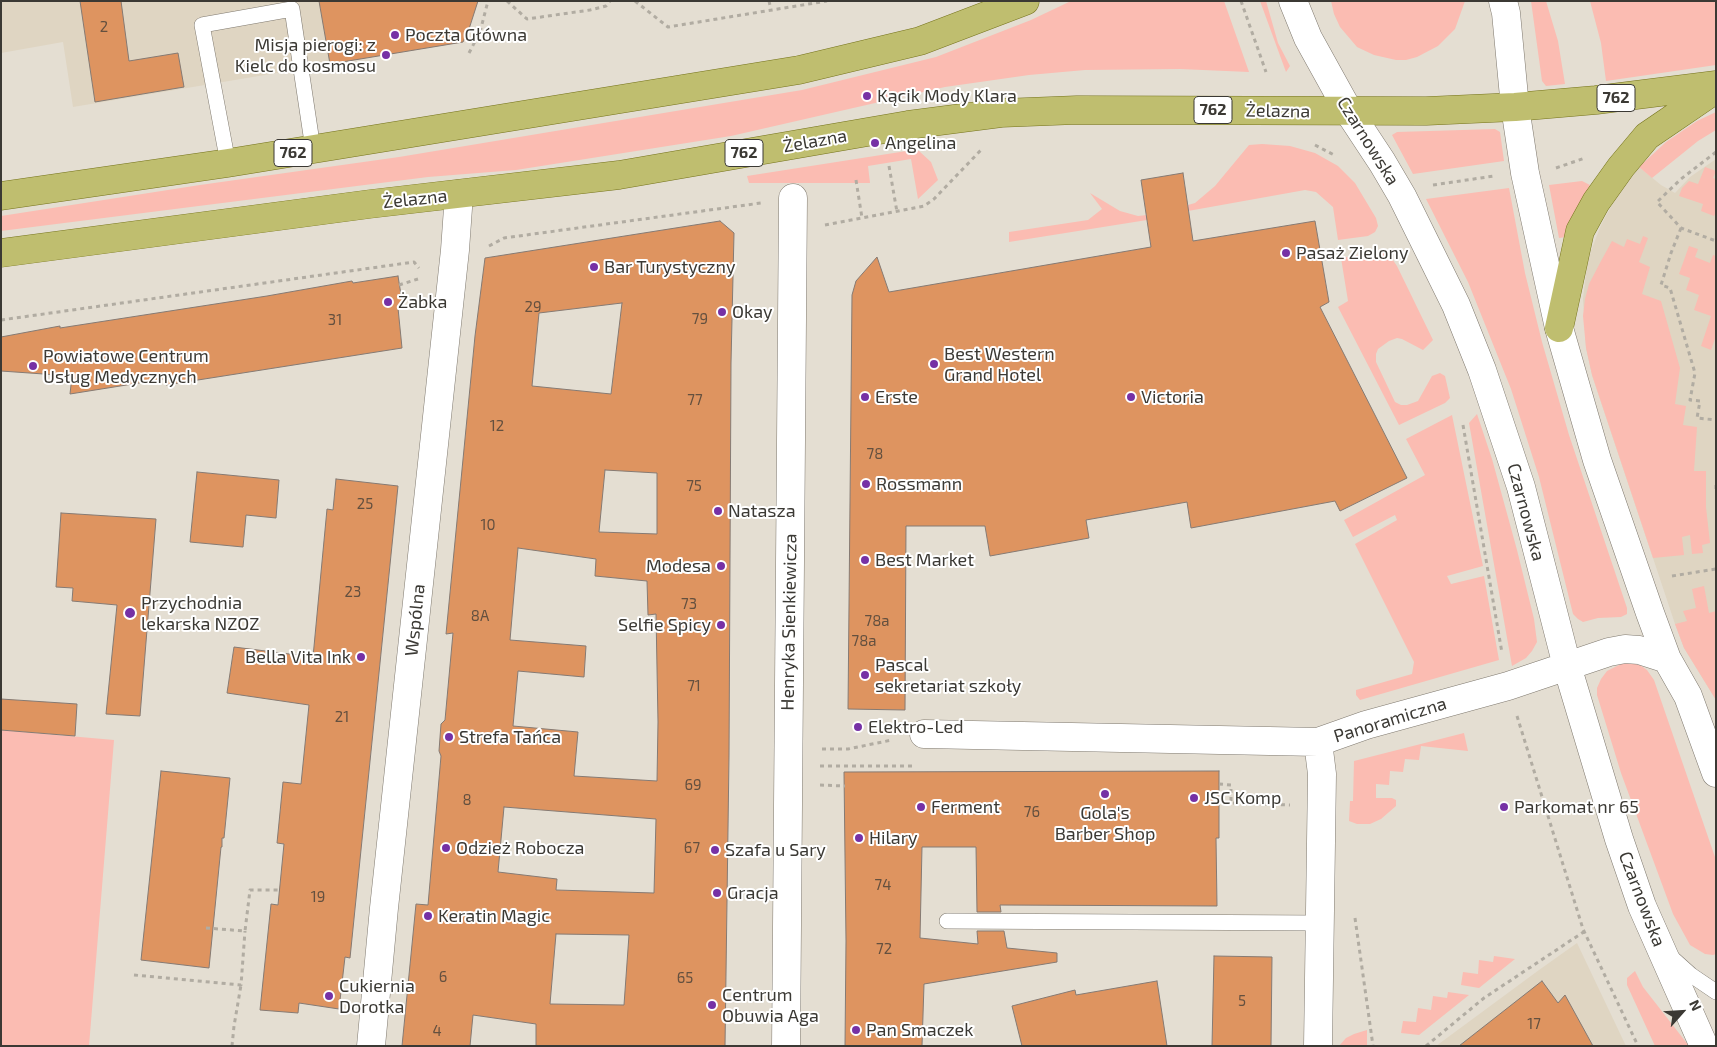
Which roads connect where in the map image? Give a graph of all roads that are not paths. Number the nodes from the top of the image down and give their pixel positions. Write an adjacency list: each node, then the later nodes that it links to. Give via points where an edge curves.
1 (1025, 1): 8 (main road, 762, via 920,41 799,70)
2 (1293, 1): 7 (street, Czarnowska, via 1308,38)
3 (1503, 1): 6 (street)
4 (1716, 85): 6 (main road, 762)
5 (1716, 89): 14 (main road, via 1647,136 1596,202 1580,231)
6 (1515, 107): 7 (main road, Żelazna / 762); 14 (street)
7 (1349, 112): 10 (main road, Żelazna / 762, via 1077,110 1001,113 908,125 620,175); 16 (street, Czarnowska, via 1402,196 1464,324 1492,397 1520,487)
8 (313, 149): 9 (main road, 762); 9 (lane, via 292,9 202,25)
9 (228, 163): 11 (main road, 762)
10 (460, 194): 13 (main road, Żelazna / 762); 24 (street, Wspólna)
11 (1, 196)
12 (793, 198): 25 (street, Henryka Sienkiewicza)
13 (1, 253)
14 (1559, 328): 15 (street, via 1597,460)
15 (1667, 659): 16 (street, Panoramiczna, via 1645,651 1625,649); 19 (street, via 1688,696)
16 (1567, 666): 18 (street, Panoramiczna); 22 (street, Czarnowska, via 1619,839)
17 (924, 734): 18 (street)
18 (1318, 742): 21 (street, Panoramiczna, via 1322,774)
19 (1716, 773)
20 (947, 921): 21 (lane)
21 (1319, 923): 26 (street, Panoramiczna)
22 (1655, 936): 23 (lane, via 1680,965); 27 (street, Czarnowska)
23 (1716, 992)
24 (371, 1046)
25 (786, 1046)
26 (1318, 1046)
27 (1704, 1046)

